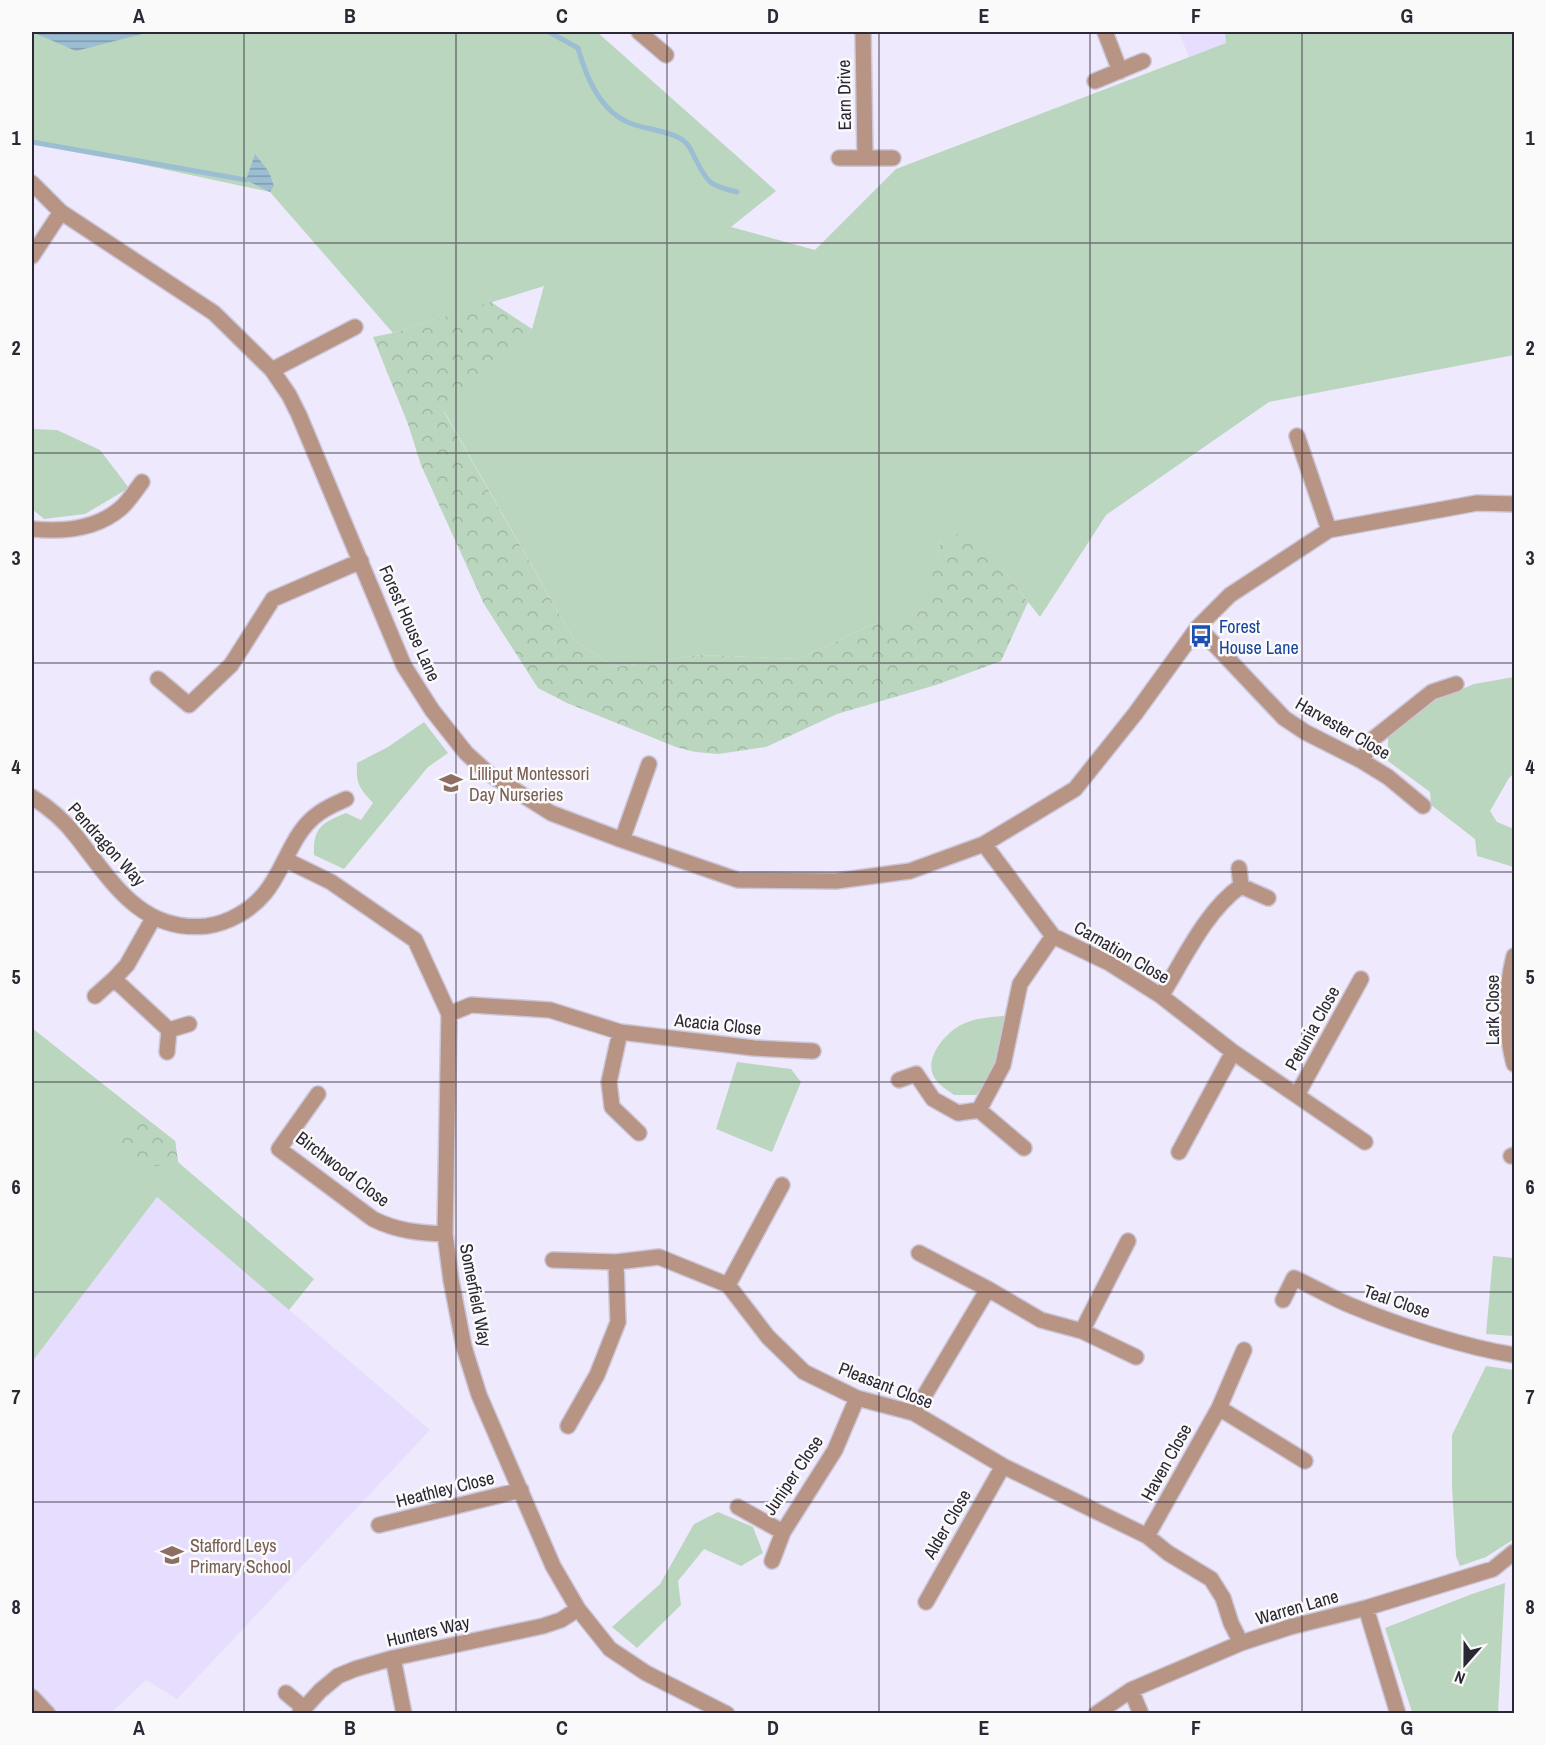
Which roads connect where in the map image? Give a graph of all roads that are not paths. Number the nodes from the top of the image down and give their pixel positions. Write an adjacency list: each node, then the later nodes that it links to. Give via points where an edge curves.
1 (863, 32): 9 (street, Earn Drive)
2 (1105, 32): 6 (street)
3 (646, 34): 4 (street)
4 (666, 55)
5 (1143, 61): 6 (street)
6 (1120, 71): 7 (street)
7 (1095, 81)
8 (839, 158): 9 (street)
9 (865, 158): 10 (street)
10 (893, 158)
11 (32, 183): 12 (street, Forest House Lane)
12 (61, 212): 13 (street); 15 (street, Forest House Lane, via 214,313)
13 (32, 256)
14 (355, 327): 15 (street)
15 (272, 370): 21 (street, Forest House Lane, via 290,395)
16 (1297, 436): 20 (street)
17 (142, 482): 19 (street, via 122,507 105,519 85,527)
18 (1515, 504): 20 (street, Forest House Lane, via 1477,503)
19 (32, 529)
20 (1329, 530): 22 (street, Forest House Lane, via 1230,595)
21 (361, 561): 23 (street, via 273,599 231,665 189,705); 30 (street, Forest House Lane, via 412,680 466,753 488,773 551,813)
22 (1198, 627): 25 (street, Harvester Close, via 1284,718); 31 (street, Forest House Lane, via 1136,714 1075,789)
23 (158, 679)
24 (1456, 684): 25 (street, via 1432,692 1373,739)
25 (1362, 761): 29 (street, Harvester Close)
26 (649, 764): 30 (street)
27 (32, 797): 36 (street, Pendragon Way, via 64,823 121,892)
28 (346, 799): 32 (street, Pendragon Way, via 313,818)
29 (1424, 806)
30 (621, 840): 31 (street, Forest House Lane, via 738,880 836,881 910,871)
31 (984, 844): 37 (street, Carnation Close)
32 (286, 860): 36 (street, Pendragon Way, via 265,893 233,919 195,927 174,925); 43 (street, Somerfield Way, via 331,882 415,940)
33 (1239, 868): 34 (street)
34 (1241, 886): 35 (street); 42 (street, via 1212,914)
35 (1268, 898)
36 (154, 917): 39 (street, via 127,965)
37 (1053, 936): 42 (street, Carnation Close, via 1109,963); 54 (street, via 1020,984 1003,1065)
38 (1515, 956): 50 (street, Lark Close, via 1510,973 1508,1020)
39 (114, 979): 41 (street); 45 (street)
40 (1361, 979): 53 (street, Petunia Close)
41 (95, 996)
42 (1161, 996): 49 (street, Carnation Close)
43 (449, 1014): 46 (street, Acacia Close, via 471,1005 550,1010); 60 (street, Somerfield Way)
44 (189, 1023): 45 (street)
45 (170, 1030): 48 (street)
46 (620, 1032): 47 (street, Acacia Close); 55 (street, via 609,1082 612,1107)
47 (813, 1051)
48 (167, 1052)
49 (1233, 1052): 53 (street, Carnation Close); 58 (street)
50 (1515, 1064)
51 (899, 1080): 54 (street, via 916,1074 933,1099 958,1113)
52 (318, 1094): 60 (street, Birchwood Close, via 279,1149 373,1219 409,1232)
53 (1297, 1095): 56 (street, Carnation Close)
54 (979, 1110): 57 (street)
55 (639, 1134)
56 (1365, 1142)
57 (1024, 1148)
58 (1179, 1152)
59 (782, 1185): 65 (street)
60 (445, 1234): 78 (street, Somerfield Way, via 464,1347 479,1395)
61 (1128, 1241): 68 (street)
62 (919, 1253): 66 (street)
63 (553, 1260): 64 (street)
64 (616, 1262): 65 (street, via 659,1257); 75 (street, via 618,1322 597,1375)
65 (728, 1285): 72 (street, Pleasant Close, via 768,1337 804,1372)
66 (988, 1289): 68 (street, via 1041,1320); 74 (street)
67 (1283, 1300): 70 (street, Teal Close, via 1294,1278 1401,1324)
68 (1082, 1331): 71 (street)
69 (1244, 1350): 73 (street, Haven Close)
70 (1515, 1355)
71 (1136, 1357)
72 (857, 1398): 74 (street, Pleasant Close); 81 (street, Juniper Close, via 835,1450)
73 (1220, 1408): 76 (street); 82 (street, Haven Close)
74 (914, 1413): 77 (street, Pleasant Close)
75 (568, 1426)
76 (1305, 1461)
77 (1003, 1466): 82 (street, Pleasant Close); 85 (street, Alder Close)
78 (521, 1490): 80 (street, Heathley Close); 87 (street, Somerfield Way, via 553,1566)
79 (738, 1508): 81 (street, Juniper Close)
80 (379, 1525)
81 (783, 1532): 84 (street)
82 (1147, 1536): 88 (street, Pleasant Close, via 1211,1579)
83 (1515, 1552): 86 (street, Warren Lane, via 1493,1569)
84 (772, 1561)
85 (926, 1602)
86 (1366, 1608): 88 (street, Warren Lane); 99 (street)
87 (578, 1609): 89 (street, Hunters Way, via 543,1626); 96 (street, Somerfield Way, via 610,1649 646,1673)
88 (1241, 1643): 90 (street, Warren Lane)
89 (393, 1658): 93 (street, Hunters Way, via 338,1676); 95 (street)
90 (1131, 1690): 97 (street, Warren Lane); 98 (street)
91 (286, 1693): 93 (street)
92 (32, 1697): 94 (street)
93 (301, 1711)
94 (48, 1713)
95 (404, 1713)
96 (727, 1713)
97 (1096, 1713)
98 (1141, 1713)
99 (1398, 1713)

